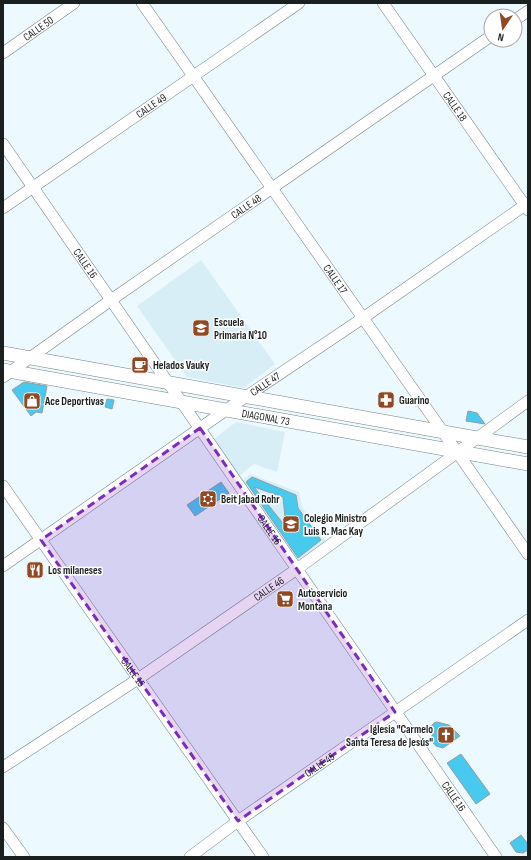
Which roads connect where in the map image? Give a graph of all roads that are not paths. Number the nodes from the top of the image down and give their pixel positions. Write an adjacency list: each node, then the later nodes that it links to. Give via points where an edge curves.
1 (74, 3): 6 (street, CALLE 50)
2 (142, 3): 7 (street, CALLE 17)
3 (299, 3): 7 (street, CALLE 49)
4 (383, 3): 8 (street, CALLE 18)
5 (483, 42): 8 (street, CALLE 48)
6 (3, 53)
7 (194, 76): 10 (street, CALLE 49); 11 (street, CALLE 17)
8 (434, 76): 11 (street, CALLE 48); 12 (street, CALLE 18)
9 (3, 144): 10 (street, CALLE 16)
10 (33, 188): 13 (street, CALLE 49); 14 (street, CALLE 16)
11 (272, 189): 14 (street, CALLE 48); 15 (street, CALLE 17)
12 (527, 206): 15 (street, CALLE 47)
13 (3, 208)
14 (112, 300): 17 (street, CALLE 48); 19 (street, CALLE 16)
15 (363, 318): 20 (street, CALLE 47); 25 (street, CALLE 17)
16 (3, 353): 17 (main road, DIAGONAL 73)
17 (31, 358): 18 (street, CALLE 48); 19 (main road, DIAGONAL 73)
18 (6, 373): 22 (main road, DIAGONAL 73)
19 (168, 383): 20 (main road, DIAGONAL 73); 22 (street, CALLE 16)
20 (246, 397): 23 (street, CALLE 47); 25 (main road, DIAGONAL 73)
21 (528, 401): 26 (street, CALLE 46)
22 (182, 402): 23 (main road, DIAGONAL 73); 24 (street, CALLE 16)
23 (226, 410): 24 (street, CALLE 47); 28 (main road, DIAGONAL 73)
24 (200, 428): 31 (street, CALLE 47); 34 (street, CALLE 16)
25 (443, 431): 26 (main road, DIAGONAL 73); 28 (street, CALLE 17)
26 (477, 438): 27 (main road, DIAGONAL 73); 28 (street, CALLE 46)
27 (528, 447)
28 (457, 452): 29 (main road, DIAGONAL 73); 32 (street, CALLE 17); 34 (street, CALLE 46)
29 (528, 464)
30 (3, 486): 31 (street, CALLE 15)
31 (41, 540): 33 (street, CALLE 47); 36 (street, CALLE 15)
32 (528, 554)
33 (3, 566)
34 (297, 569): 36 (street, CALLE 46); 37 (street, CALLE 16)
35 (528, 620): 37 (street, CALLE 45)
36 (138, 679): 38 (street, CALLE 46); 39 (street, CALLE 15)
37 (395, 712): 39 (street, CALLE 45); 44 (street, CALLE 16)
38 (3, 766)
39 (238, 822): 42 (street, CALLE 45); 43 (street, CALLE 15)
40 (3, 828): 41 (street)
41 (24, 857)
42 (190, 857)
43 (263, 857)
44 (496, 857)

